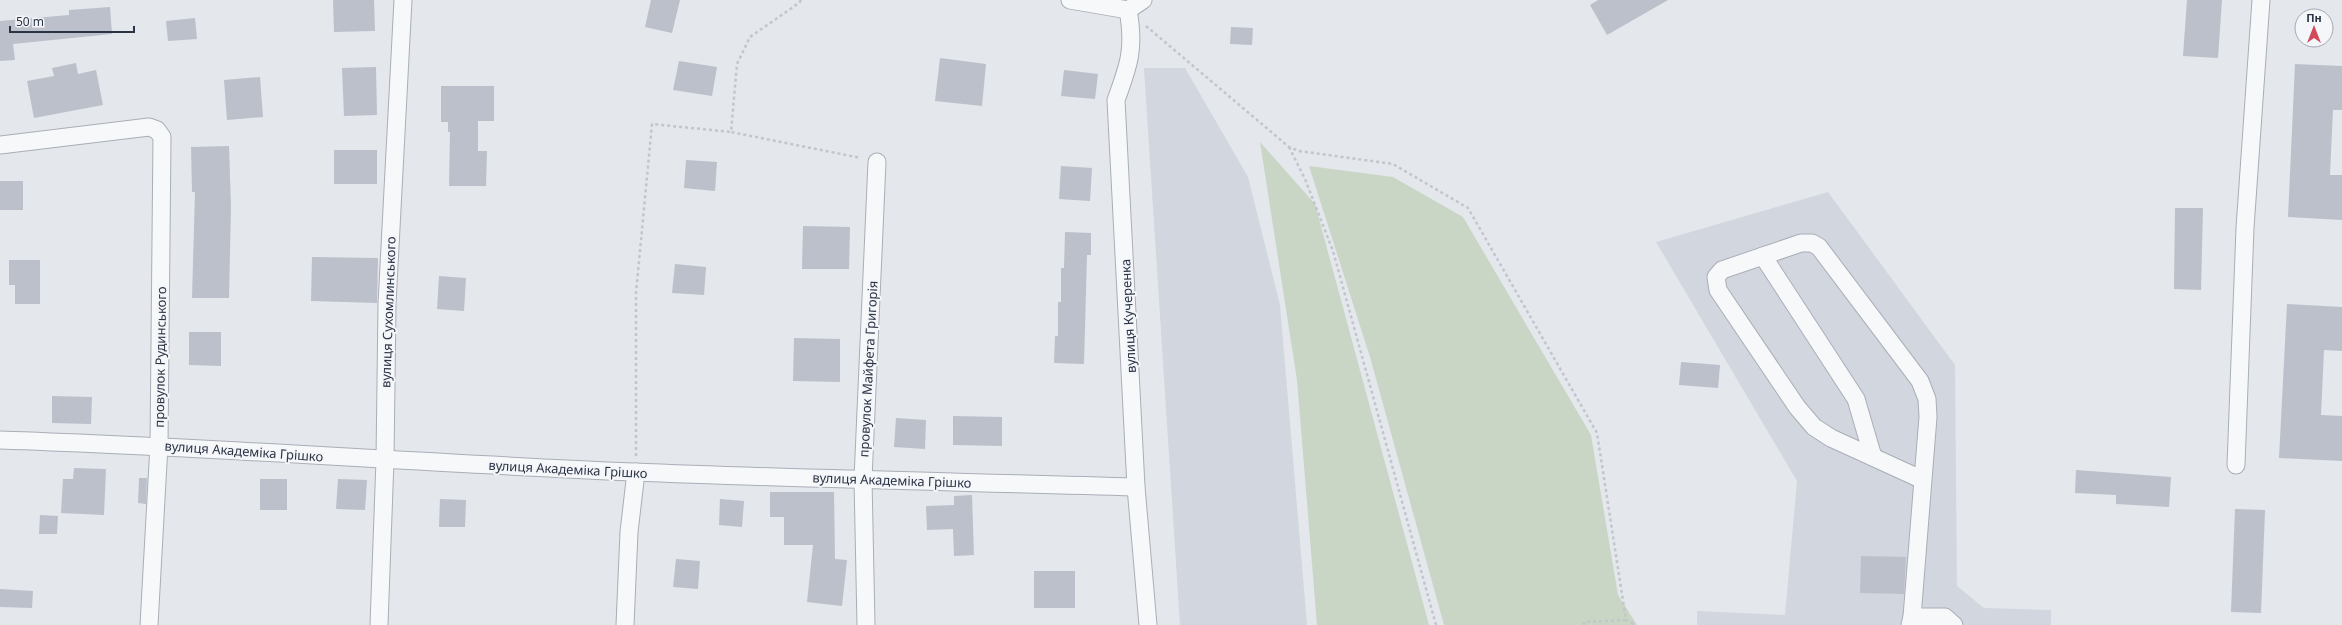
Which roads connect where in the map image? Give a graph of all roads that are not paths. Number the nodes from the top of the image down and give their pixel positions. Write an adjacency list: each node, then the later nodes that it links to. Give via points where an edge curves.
1 (403, 0): 12 (street, вулиця Сухомлинського, via 387,304)
2 (1070, 0): 5 (street)
3 (1143, 0): 5 (street)
4 (2261, 0): 13 (street, via 2245,228)
5 (1128, 10): 17 (street, вулиця Кучеренка, via 1132,30 1130,61 1116,100)
6 (0, 145): 10 (street, провулок Рудинського, via 149,127 157,130 162,137)
7 (877, 162): 15 (street, провулок Майфета Григорія)
8 (1763, 256): 11 (street, via 1856,399); 11 (street, via 1722,270 1716,278 1718,290 1797,407 1814,427 1831,438); 16 (street, via 1801,243 1812,243 1819,248 1920,381 1927,398 1928,417)
9 (0, 440): 10 (street, вулиця Академіка Грішко)
10 (159, 445): 12 (street, вулиця Академіка Грішко); 19 (street, провулок Рудинського)
11 (1873, 457): 16 (street)
12 (385, 460): 14 (street, вулиця Академіка Грішко); 20 (street, вулиця Сухомлинського)
13 (2236, 465)
14 (636, 472): 15 (street, вулиця Академіка Грішко); 21 (street, via 629,532)
15 (863, 479): 17 (street, вулиця Академіка Грішко); 22 (street, провулок Майфета Григорія)
16 (1923, 480): 18 (street)
17 (1136, 487): 23 (street, вулиця Кучеренка)
18 (1911, 621): 24 (street, via 1945,618)
19 (149, 625)
20 (379, 625)
21 (625, 625)
22 (866, 625)
23 (1148, 625)
24 (1954, 625)

